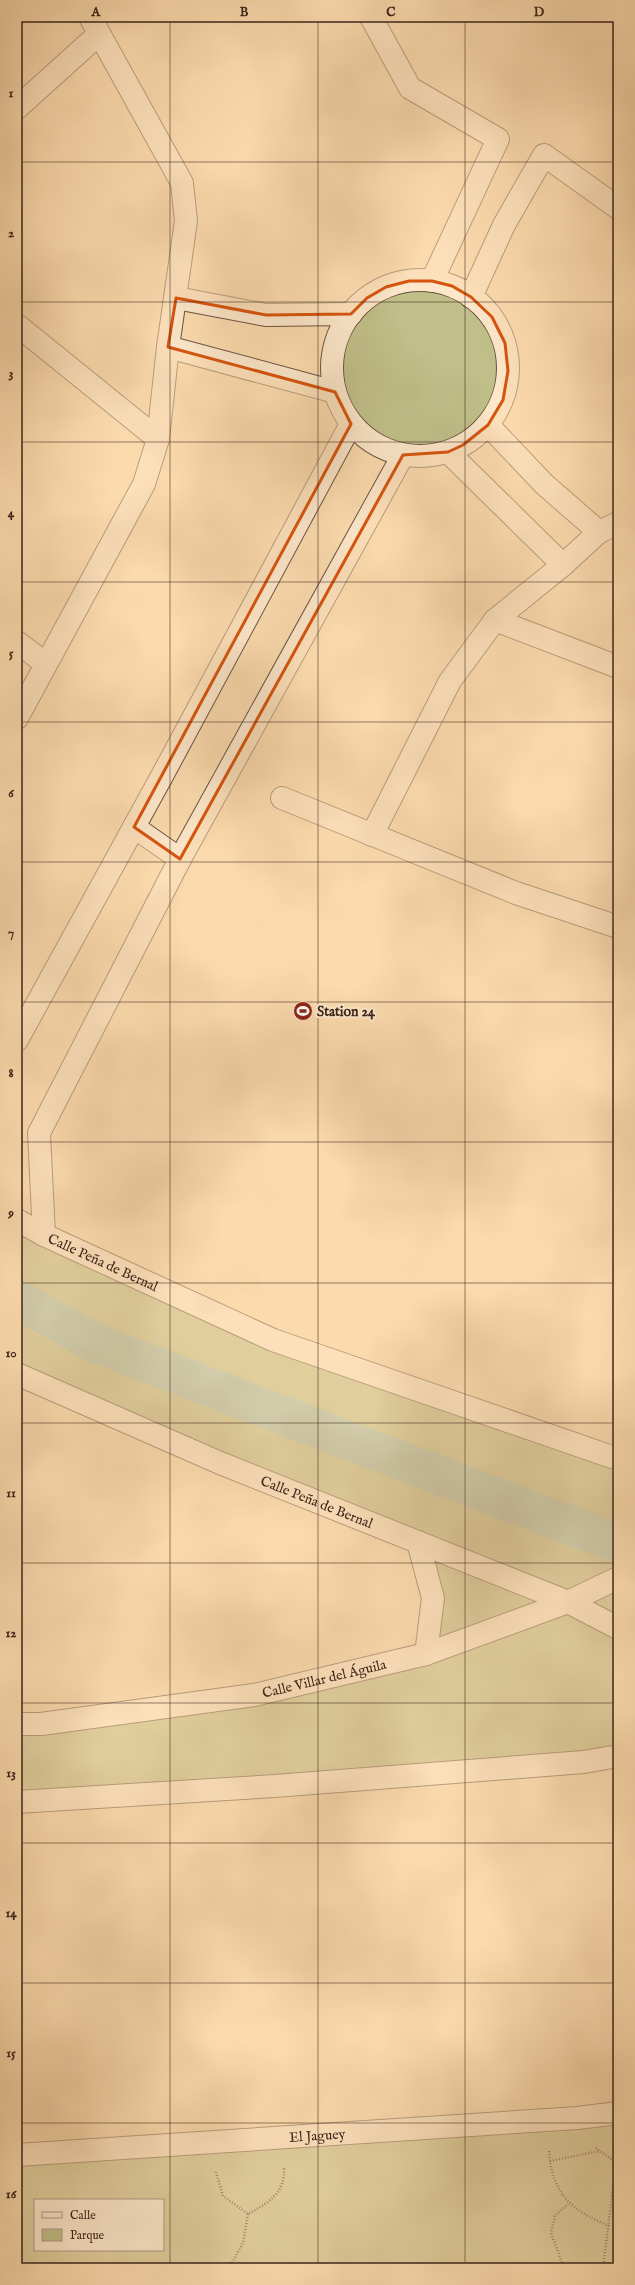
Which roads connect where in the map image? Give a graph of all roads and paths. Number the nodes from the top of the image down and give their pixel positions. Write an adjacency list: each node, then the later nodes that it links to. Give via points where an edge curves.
1 (371, 17): 5 (street, via 410,88 498,139)
2 (94, 26): 3 (street); 7 (street, via 182,183 186,221)
3 (17, 108)
4 (618, 208): 6 (street, via 544,155 504,225)
5 (432, 281): 6 (street, via 452,286); 8 (street, via 409,281 386,287 366,298)
6 (471, 296): 13 (street, via 492,317 505,343 508,371 503,400)
7 (176, 298): 8 (street, via 266,315); 10 (street)
8 (350, 314): 11 (street, via 337,338 332,364)
9 (17, 325): 14 (street)
10 (168, 348): 11 (street); 14 (street)
11 (335, 392): 12 (street)
12 (351, 424): 16 (street, via 374,444); 25 (street)
13 (488, 425): 15 (street, via 463,445); 17 (street, via 544,484)
14 (158, 439): 21 (street, via 144,484)
15 (448, 452): 16 (street, via 425,456); 18 (street)
16 (403, 455): 27 (street)
17 (609, 528): 18 (street)
18 (563, 565): 19 (street)
19 (495, 620): 22 (street); 26 (street, via 450,681)
20 (17, 642): 21 (street)
21 (46, 664): 23 (street)
22 (618, 666)
23 (17, 718)
24 (282, 798): 26 (street)
25 (134, 827): 27 (street); 29 (street)
26 (372, 835): 28 (street, via 516,893)
27 (180, 859): 31 (street, via 39,1133)
28 (618, 927)
29 (17, 1040)
30 (17, 1220): 31 (street, Calle Peña de Bernal)
31 (44, 1235): 33 (street, Calle Peña de Bernal, via 273,1340)
32 (17, 1374): 34 (street, Calle Peña de Bernal, via 220,1464)
33 (618, 1459)
34 (418, 1542): 36 (street, Calle Peña de Bernal); 38 (street, via 433,1598)
35 (618, 1578): 36 (street, Calle Villar del Águila)
36 (568, 1602): 37 (street, Calle Peña de Bernal); 38 (street, Calle Villar del Águila)
37 (618, 1628)
38 (426, 1654): 39 (street, Calle Villar del Águila, via 254,1695 41,1724)
39 (17, 1724)
40 (618, 1756): 41 (street, via 584,1762 512,1768)
41 (17, 1802)
42 (618, 2113): 43 (street, El Jaguey)
43 (548, 2120): 44 (street, El Jaguey); 48 (path)
44 (283, 2138): 45 (street, El Jaguey); 51 (path, via 284,2175 274,2199)
45 (212, 2142): 47 (street, El Jaguey); 51 (path, via 216,2172 223,2196)
46 (600, 2151): 48 (path)
47 (17, 2155)
48 (550, 2161): 50 (path, via 556,2183)
49 (616, 2163): 52 (path)
50 (568, 2204): 52 (path, via 587,2217); 54 (path, via 555,2216 551,2233)
51 (248, 2214): 53 (path, via 243,2243)
52 (609, 2226): 55 (path)
53 (229, 2268)
54 (564, 2268)
55 (603, 2268)

